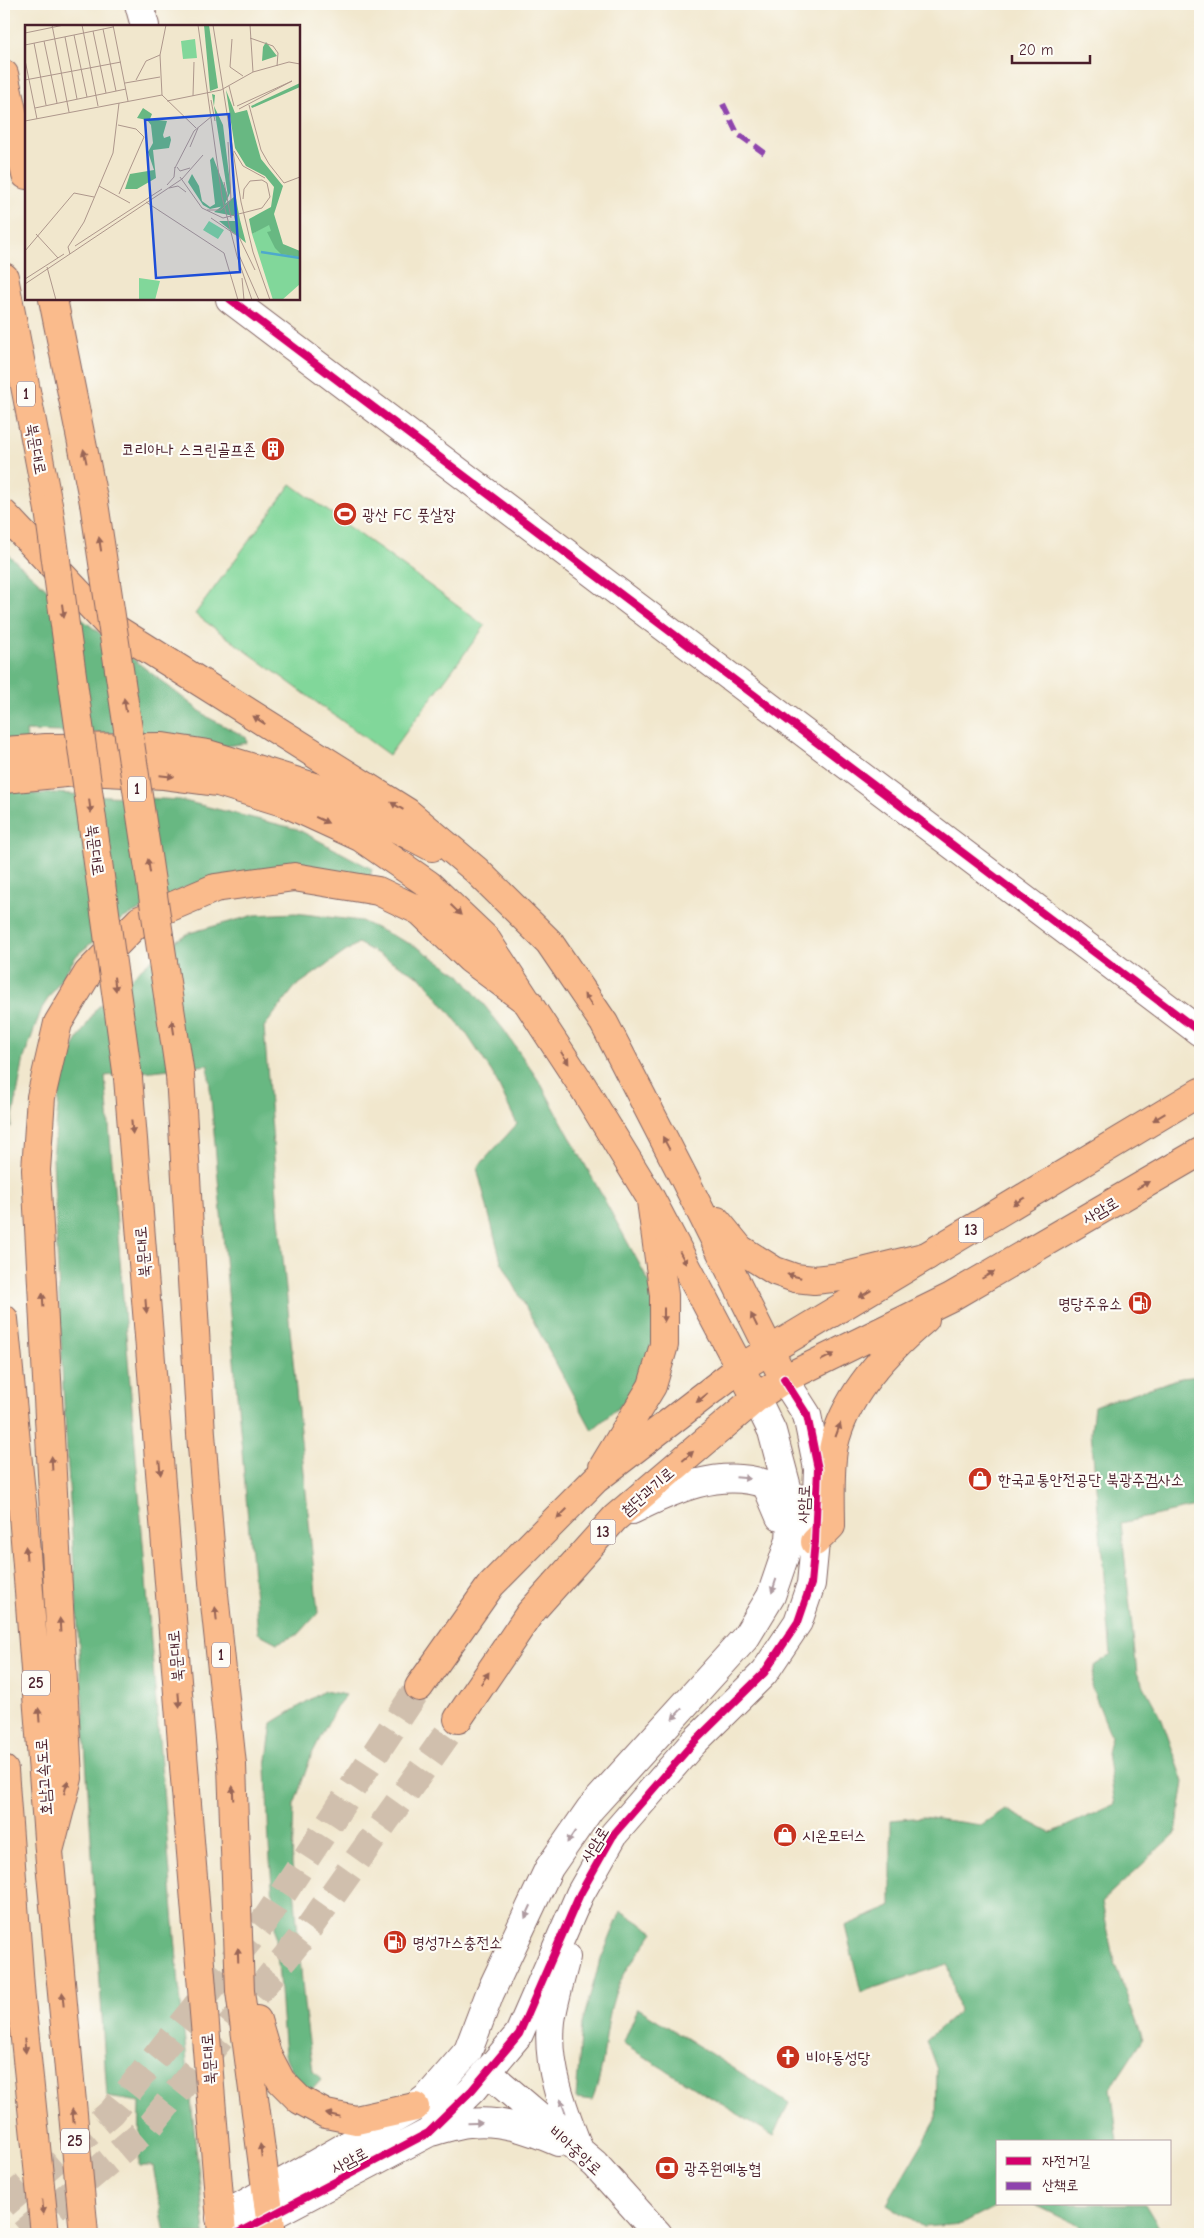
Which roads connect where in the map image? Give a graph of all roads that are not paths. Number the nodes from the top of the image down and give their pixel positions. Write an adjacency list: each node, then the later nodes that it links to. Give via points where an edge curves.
1 (139, 4): 2 (street)
2 (145, 25)
3 (4, 74): 5 (main road)
4 (4, 105): 6 (main road)
5 (25, 170)
6 (25, 182)
7 (4, 277): 44 (main road, 북문대로 / 1, one-way to 44, bridge, via 49,510 128,1078)
8 (52, 300): 37 (main road, 1, one-way to 8, bridge, via 232,1765 201,1434 180,1075 94,504)
9 (231, 300): 16 (street)
10 (4, 514): 14 (main road, one-way to 10, via 407,812 108,624)
11 (4, 751): 12 (main road)
12 (47, 761): 13 (main road); 14 (main road, via 163,747 208,754 324,790); 15 (main road, one-way to 15, via 86,771 218,782 286,803 360,837 428,884 486,939)
13 (4, 779)
14 (476, 870): 19 (main road, one-way to 14, via 604,1023 549,942)
15 (529, 1002): 20 (main road, one-way to 20); 34 (main road, one-way to 15, via 68,1778 36,1170 41,1097 58,1023 88,973 140,920 215,888 294,877 378,891 420,911 470,959)
16 (1200, 1032)
17 (1200, 1092): 21 (main road, 13, one-way to 21)
18 (1200, 1152): 22 (main road, 사암로 / 13, one-way to 18)
19 (685, 1180): 21 (main road, one-way to 19, via 842,1276 814,1280 796,1278 775,1271 740,1249); 24 (main road, one-way to 19)
20 (650, 1197): 25 (main road, one-way to 25); 28 (main road, one-way to 28, via 664,1295 664,1346 652,1386)
21 (927, 1256): 24 (main road, 13, one-way to 24)
22 (951, 1297): 26 (main road, 사암로 / 13, one-way to 22); 30 (main road, one-way to 22, via 831,1526 833,1446 851,1404 899,1342)
23 (4, 1319): 34 (main road, 호남고속도로 / 25, one-way to 23)
24 (770, 1351): 25 (main road, 13); 26 (main road)
25 (740, 1368): 27 (main road); 28 (main road, 13, one-way to 28)
26 (784, 1379): 27 (main road, 첨단과기로 / 13); 30 (street, 사암로, via 807,1415 818,1469)
27 (756, 1398): 29 (main road, 첨단과기로 / 13, one-way to 27); 30 (street, 사암로, via 772,1431)
28 (596, 1479): 31 (main road, 13, one-way to 31, via 491,1585)
29 (615, 1518): 30 (street, 사암로, one-way to 30, via 666,1493 702,1482 726,1477 749,1478 766,1484); 32 (main road, 첨단과기로 / 13, one-way to 29, via 530,1613)
30 (802, 1541): 35 (street, 사암로, via 811,1584 798,1622 764,1673 694,1742 614,1834); 40 (street, 사암로, one-way to 40, via 746,1637 590,1809 549,1868 490,1992 468,2051 429,2096)
31 (418, 1687)
32 (458, 1719)
33 (4, 1770): 38 (main road, 25)
34 (49, 1851): 46 (main road, 호남고속도로 / 25, one-way to 34)
35 (580, 1894): 39 (street, 사암로, via 519,2034); 42 (street, one-way to 35, via 559,2096 551,2022)
36 (4, 1952): 38 (main road)
37 (240, 1991): 40 (main road, one-way to 37, via 356,2120 326,2114 300,2100 281,2080 267,2054 258,2023); 43 (main road, 1, one-way to 37)
38 (20, 2000): 45 (main road, 25, one-way to 45)
39 (487, 2072): 41 (street, 사암로); 42 (street, 비아중앙로)
40 (415, 2107): 43 (street, 사암로)
41 (428, 2133): 42 (street, one-way to 42, via 469,2123 501,2124 516,2126); 43 (street, 사암로)
42 (580, 2152): 47 (street, 비아중앙로)
43 (269, 2214): 44 (street, 사암로)
44 (226, 2229)
45 (45, 2234)
46 (84, 2234)
47 (658, 2234)

